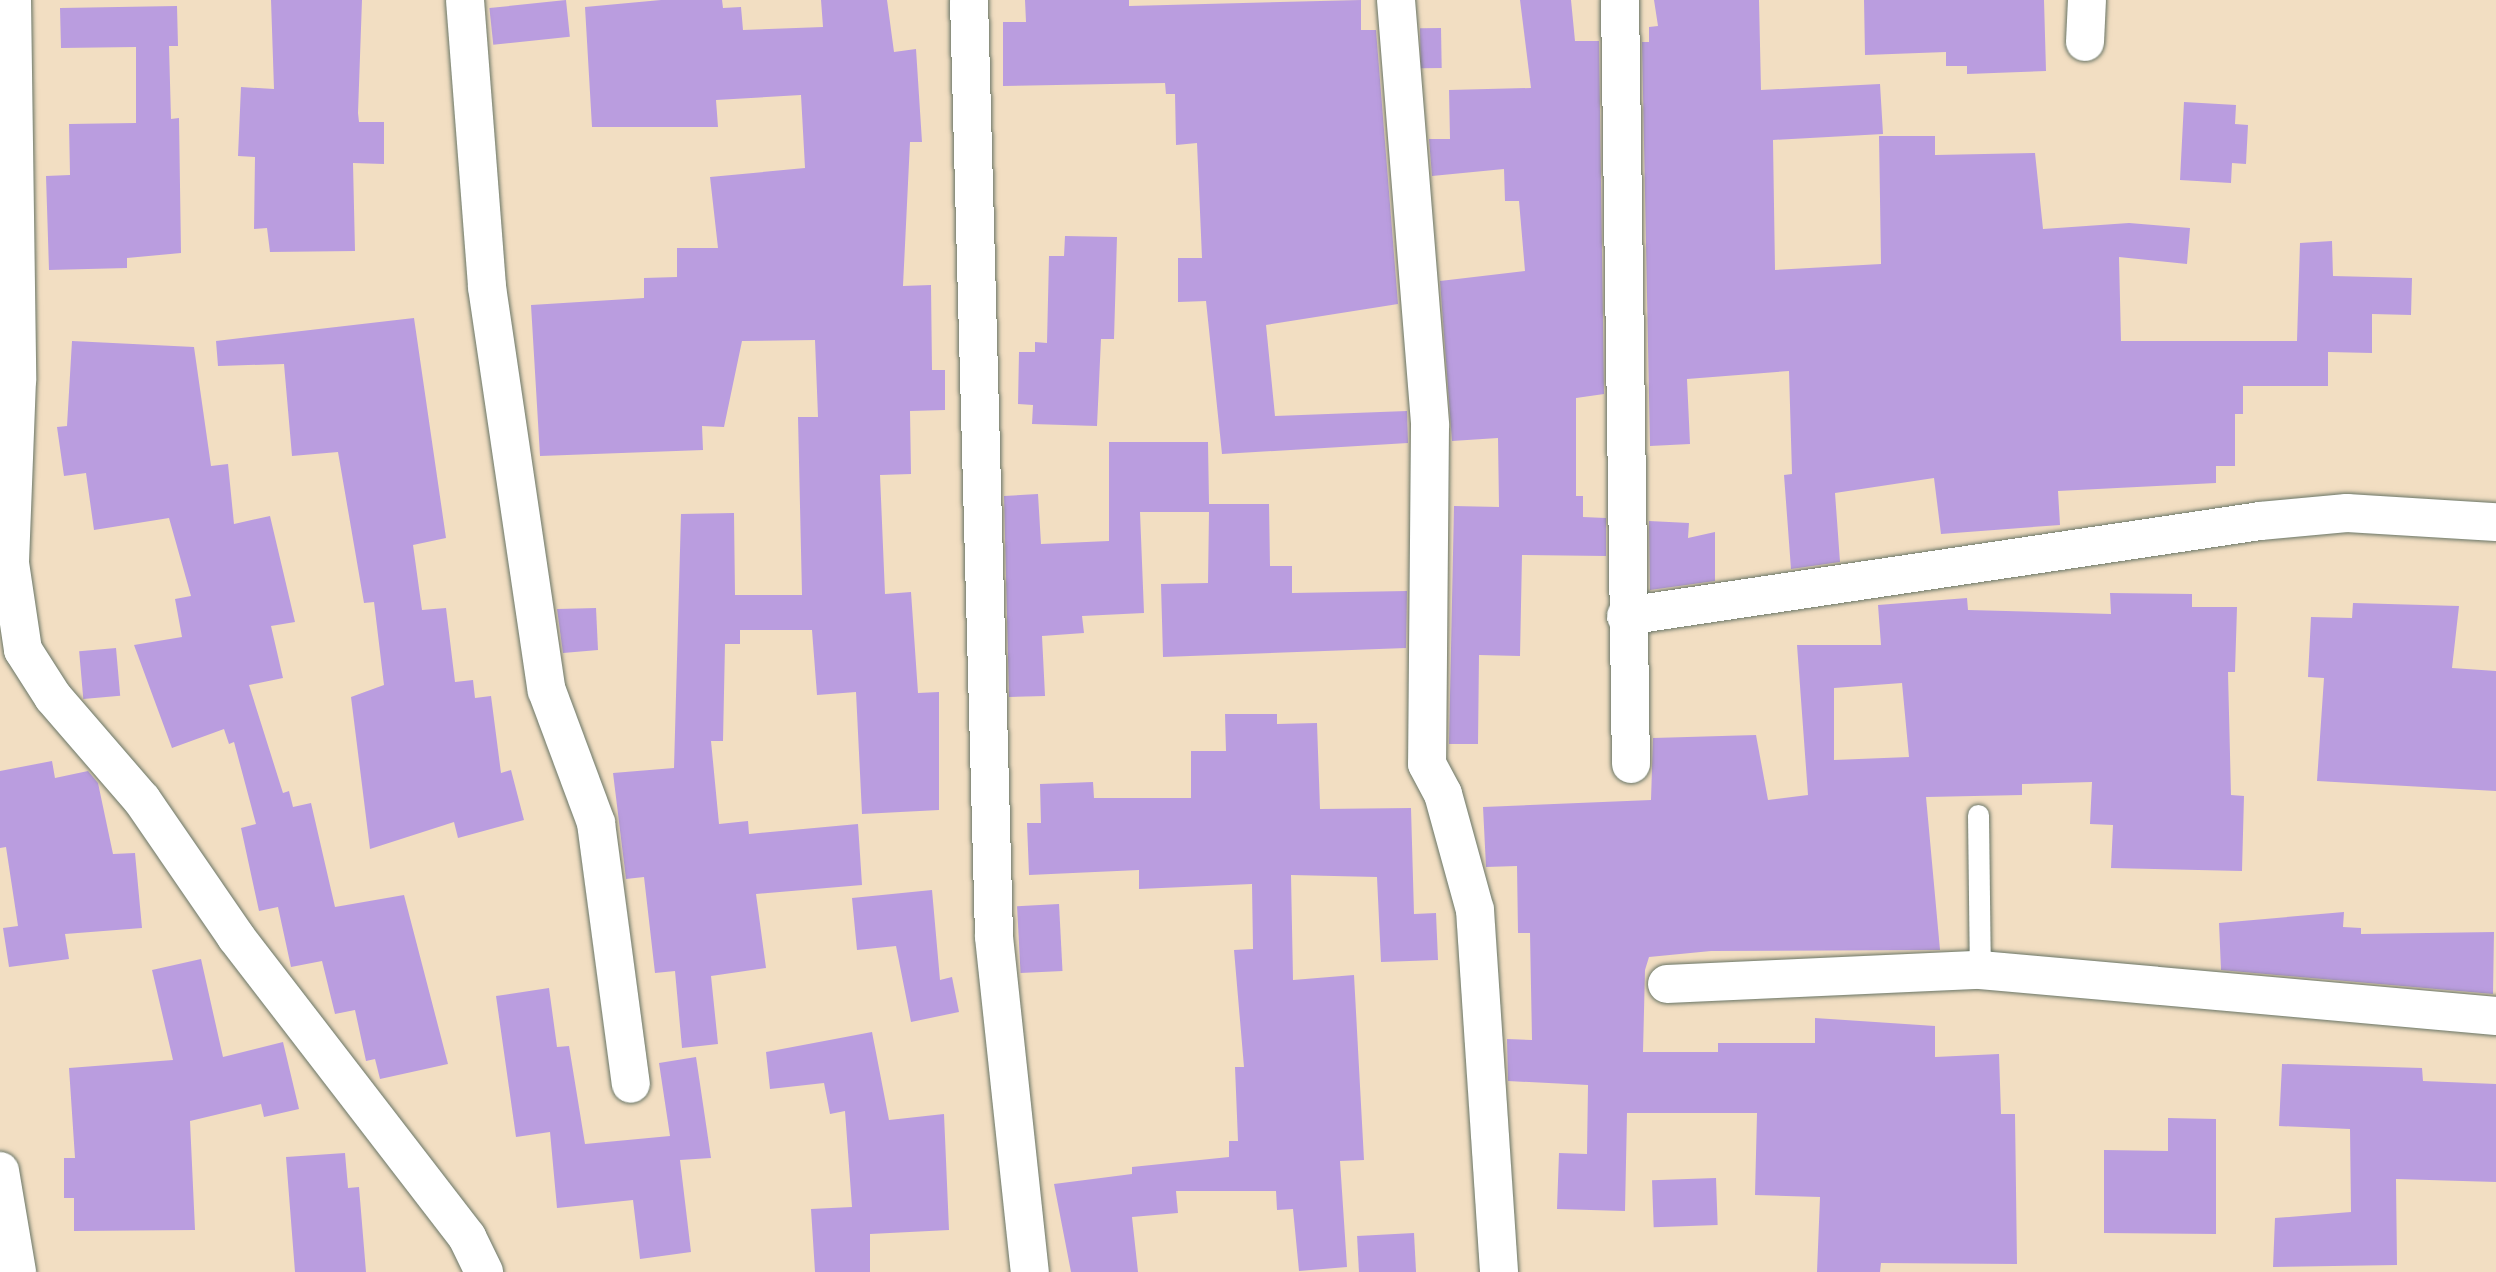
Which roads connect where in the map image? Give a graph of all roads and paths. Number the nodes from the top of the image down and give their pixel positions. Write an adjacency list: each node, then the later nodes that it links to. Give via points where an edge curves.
1 (12, 0): 8 (street)
2 (465, 0): 17 (street, via 487,287 547,691 596,824)
3 (969, 0): 21 (street, via 994,937)
4 (1396, 0): 22 (street, via 1430,426 1427,764 1443,794 1475,910)
5 (1620, 0): 11 (street)
6 (2087, 0): 7 (street)
7 (2085, 42)
8 (5, 65): 9 (street)
9 (8, 381): 20 (street, via 10,563 23,650 52,697 142,800 236,937 467,1237)
10 (2496, 522): 11 (street, via 2347,513 2260,521)
11 (1626, 616): 12 (street)
12 (1631, 764)
13 (1979, 815): 14 (lane)
14 (1980, 970): 15 (street); 16 (street)
15 (1667, 984)
16 (2496, 1016)
17 (631, 1084)
18 (0, 1171): 19 (street)
19 (17, 1272)
20 (484, 1272)
21 (1030, 1272)
22 (1499, 1272)

